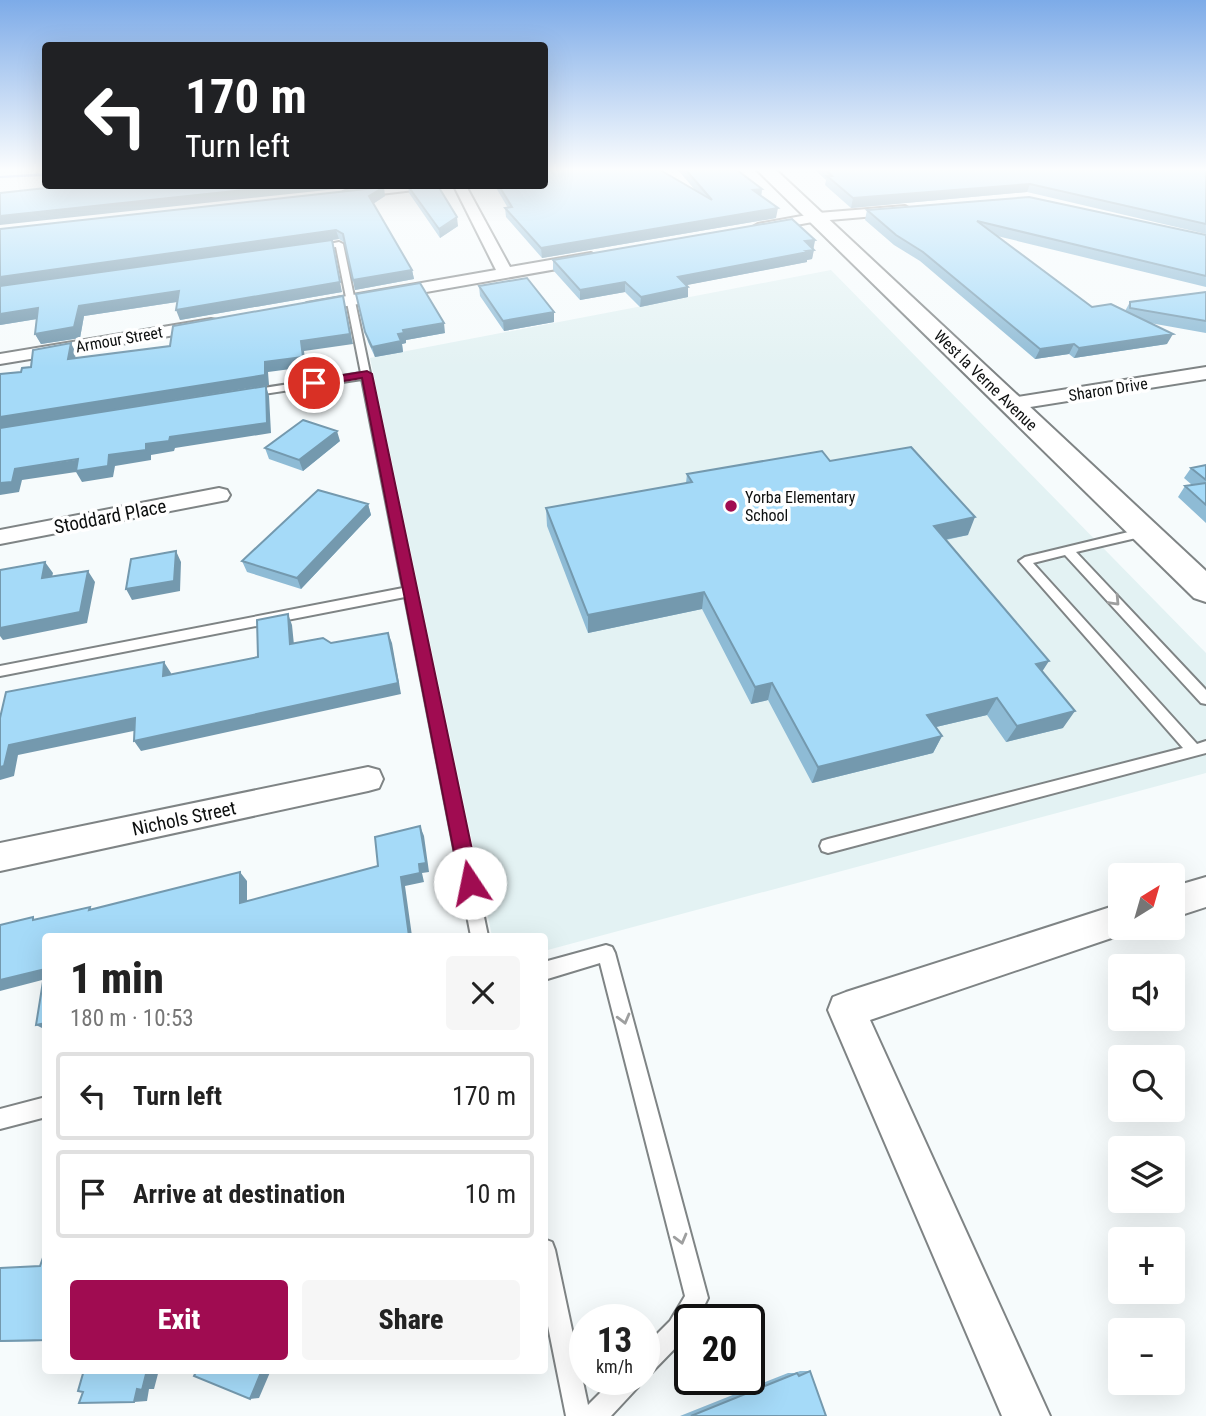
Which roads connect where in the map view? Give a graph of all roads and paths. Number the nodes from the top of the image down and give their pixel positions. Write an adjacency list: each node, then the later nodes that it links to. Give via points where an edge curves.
1 (487, 236): 5 (street)
2 (838, 236): 13 (main road, West la Verne Avenue)
3 (299, 250): 6 (lane, via 339,244)
4 (614, 254): 5 (street)
5 (505, 274): 6 (street)
6 (352, 300): 7 (street); 11 (lane)
7 (284, 312)
8 (230, 320): 9 (street, Armour Street)
9 (0, 359)
10 (1206, 373): 13 (street, Sharon Drive)
11 (367, 374): 12 (lane); 19 (lane)
12 (245, 394)
13 (1011, 404): 15 (main road, West la Verne Avenue)
14 (219, 495): 16 (street, Stoddard Place)
15 (1145, 532): 17 (lane); 18 (main road, West la Verne Avenue)
16 (0, 537)
17 (1069, 552): 21 (lane, one-way to 21); 22 (lane, via 1025,561)
18 (1206, 590)
19 (411, 591): 20 (lane); 29 (lane)
20 (0, 671)
21 (1206, 699)
22 (1200, 749): 24 (lane)
23 (368, 779): 25 (street, Nichols Street)
24 (828, 846)
25 (0, 857)
26 (1206, 892): 27 (street)
27 (1185, 899)
28 (1108, 924): 38 (street, via 846,1010)
29 (479, 933)
30 (548, 970): 34 (lane, one-way to 34, via 606,953 696,1298 678,1329)
31 (42, 1108): 32 (lane)
32 (0, 1119)
33 (548, 1270): 36 (lane)
34 (660, 1348)
35 (614, 1395): 37 (lane)
36 (578, 1416)
37 (594, 1416)
38 (1026, 1416)

